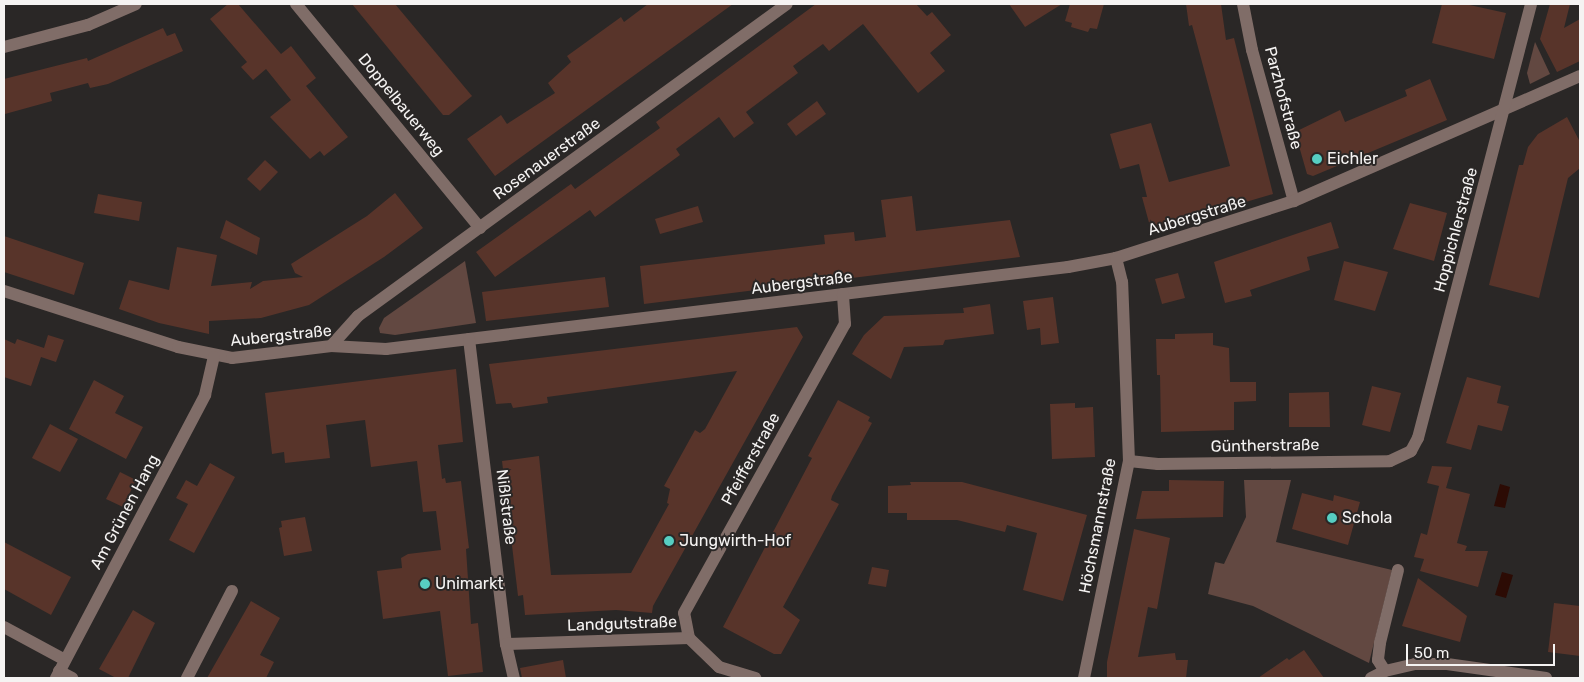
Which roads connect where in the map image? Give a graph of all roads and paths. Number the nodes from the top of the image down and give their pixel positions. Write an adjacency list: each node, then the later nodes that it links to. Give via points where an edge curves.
1 (136, 4): 6 (street, via 88,25)
2 (296, 4): 10 (street, Doppelbauerweg)
3 (787, 4): 10 (street, Rosenauerstraße)
4 (1243, 4): 9 (street, Parzhofstraße, via 1252,50)
5 (1531, 4): 8 (street, Hoppichlerstraße)
6 (4, 47)
7 (1580, 76): 8 (street, Aubergstraße)
8 (1504, 111): 9 (street, Aubergstraße); 17 (street, Hoppichlerstraße, via 1418,438 1411,451)
9 (1294, 201): 11 (street, Aubergstraße)
10 (480, 228): 15 (street, Rosenauerstraße, via 358,316)
11 (1116, 258): 13 (street, Aubergstraße); 18 (street, Höchsmannstraße, via 1122,282)
12 (4, 291): 16 (street, Aubergstraße)
13 (843, 294): 14 (street, Aubergstraße); 22 (street, Pfeifferstraße, via 845,324 684,613)
14 (468, 340): 15 (street, Aubergstraße, via 386,349); 23 (street, Nißlstraße)
15 (331, 346): 16 (street, Aubergstraße, via 253,357)
16 (214, 357): 24 (street, Am Grünen Hang, via 205,395)
17 (1401, 458): 18 (street, Güntherstraße, via 1158,464)
18 (1128, 461): 32 (street, Höchsmannstraße)
19 (1398, 570): 25 (street, via 1380,643 1378,660)
20 (232, 592): 29 (street)
21 (4, 627): 24 (street)
22 (689, 638): 23 (street, Landgutstraße); 26 (street, Landgutstraße)
23 (506, 644): 30 (street, Nißlstraße)
24 (65, 660): 27 (street, Am Grünen Hang)
25 (1384, 671): 33 (street); 34 (street, via 1415,664 1447,664)
26 (719, 673): 31 (street, Landgutstraße)
27 (57, 675): 28 (street)
28 (72, 678)
29 (187, 678)
30 (514, 678)
31 (755, 678)
32 (1084, 678)
33 (1371, 678)
34 (1546, 678)

